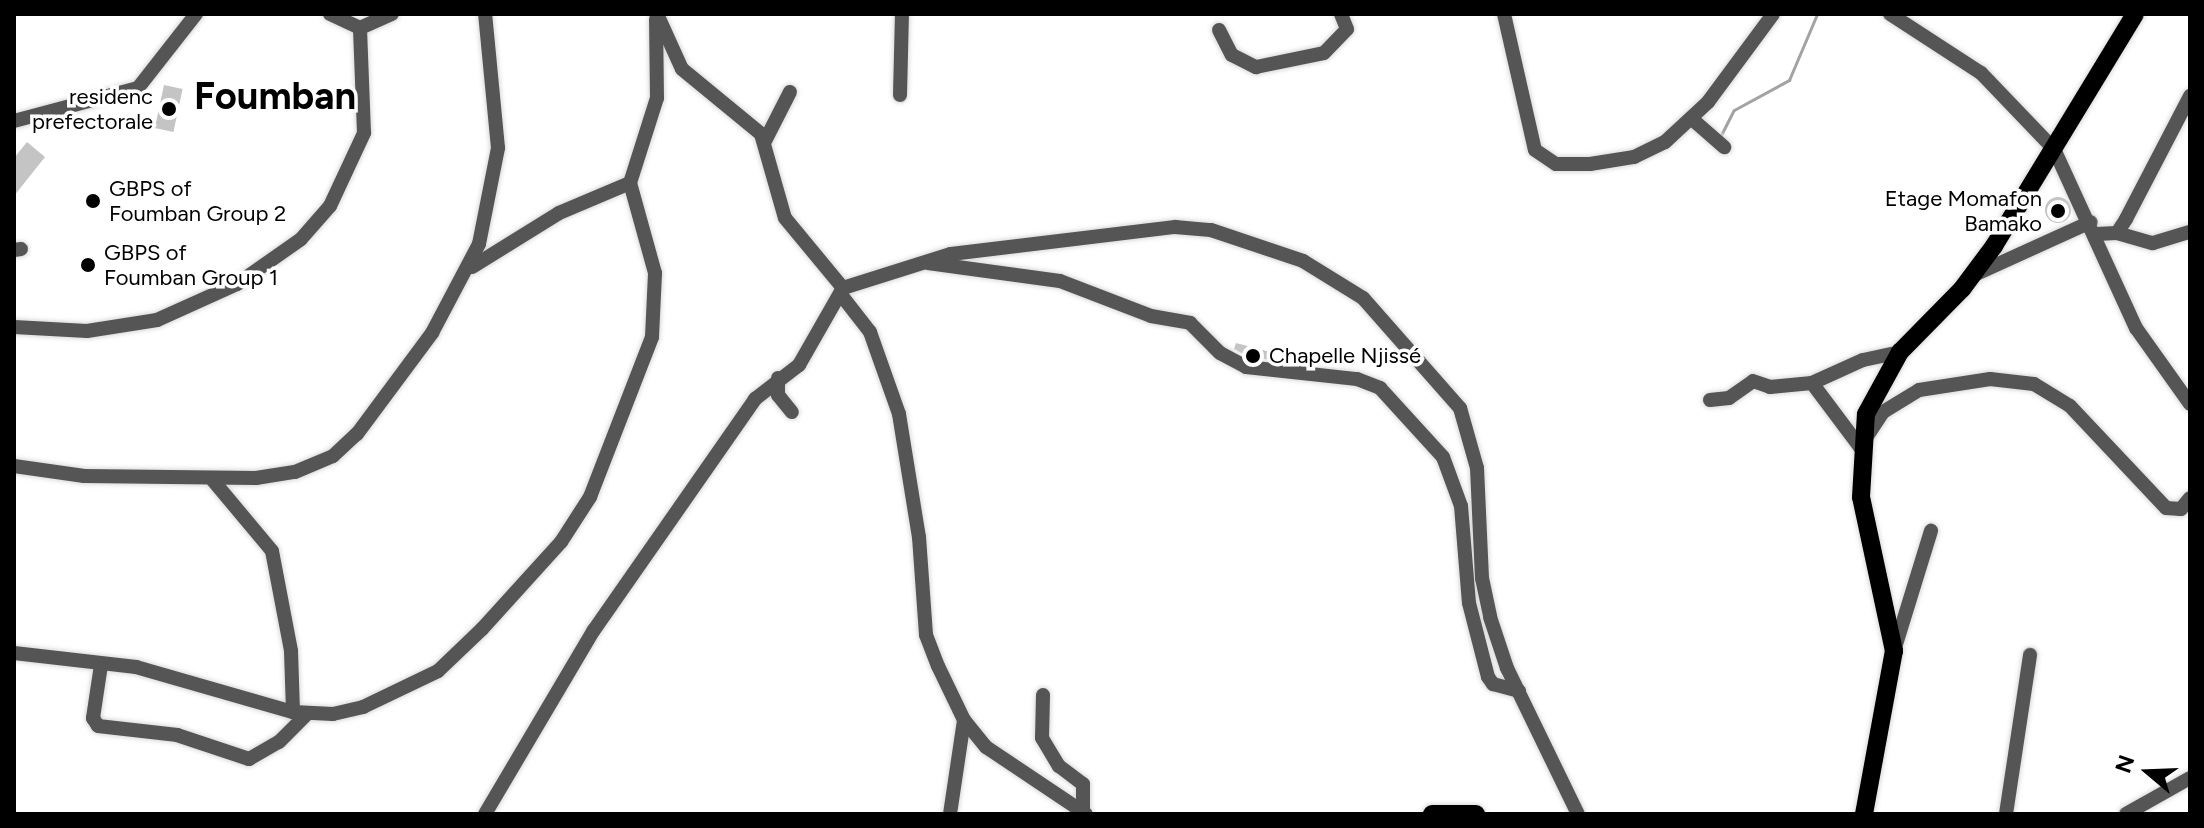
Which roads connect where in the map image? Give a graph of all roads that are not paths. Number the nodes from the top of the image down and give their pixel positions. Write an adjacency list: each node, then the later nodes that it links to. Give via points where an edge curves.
1 (182, 14): 15 (street)
2 (196, 14): 15 (street)
3 (330, 14): 13 (street)
4 (392, 14): 13 (street)
5 (485, 14): 29 (street, via 498,148 491,203)
6 (656, 14): 21 (street, via 682,69); 24 (street, via 657,98)
7 (902, 14): 17 (street)
8 (1341, 14): 14 (street, via 1347,29 1324,53 1256,67 1232,55)
9 (1504, 14): 19 (street, via 1541,159 1590,164 1634,157)
10 (1773, 14): 19 (street)
11 (1890, 14): 23 (street, via 1981,73)
12 (2131, 16): 23 (main road)
13 (360, 28): 32 (street, via 361,146 330,206 301,239 237,284 157,320 87,331)
14 (1219, 30)
15 (176, 34): 20 (street, via 138,88)
16 (790, 92): 21 (street)
17 (900, 95)
18 (2190, 96): 27 (street)
19 (1692, 119): 22 (street)
20 (14, 121)
21 (765, 141): 31 (street, via 785,218)
22 (1724, 147)
23 (2054, 149): 25 (street); 30 (main road)
24 (630, 183): 29 (street, via 559,213); 50 (street, via 658,300 633,393 590,497 513,598 438,671 363,707)
25 (2093, 228): 27 (street); 30 (street); 37 (street, via 2136,328)
26 (2190, 232): 27 (street, via 2153,243)
27 (2117, 233)
28 (921, 262): 31 (street); 48 (street, via 1060,281 1151,316 1190,323 1220,353 1246,367 1357,379 1380,388 1443,457 1461,506 1469,603 1488,677 1493,684); 48 (street, via 1043,240 1196,228 1303,261 1343,281 1403,339 1460,408 1477,468 1482,578)
29 (471, 267): 41 (street, via 387,397 333,456 295,472)
30 (1974, 275): 33 (main road)
31 (842, 292): 34 (street, via 799,365); 51 (street, via 870,332 899,414 919,537 926,635)
32 (14, 327)
33 (1900, 352): 35 (street, via 1863,360); 39 (main road, via 1866,414)
34 (778, 378): 38 (street, via 778,395); 54 (street, via 755,399 594,630)
35 (1812, 383): 36 (street, via 1770,387 1753,381 1729,398); 39 (street)
36 (1710, 400)
37 (2190, 404)
38 (792, 412)
39 (1860, 447): 42 (street, via 1883,412 1919,390 2016,381 2058,395 2166,508 2181,509); 44 (main road, via 1861,497)
40 (14, 466): 41 (street, via 84,476)
41 (211, 478): 50 (street, via 272,551)
42 (2190, 498)
43 (1931, 531): 44 (street)
44 (1894, 651): 59 (main road)
45 (14, 653): 47 (street)
46 (2030, 655): 60 (street)
47 (101, 665): 50 (street, via 136,667); 50 (street, via 93,718 98,726 177,735 249,759 279,742)
48 (1519, 691): 58 (street)
49 (1043, 695): 53 (street, via 1042,738 1059,766 1083,784)
50 (299, 713)
51 (964, 720): 53 (street, via 1024,777); 55 (street)
52 (2190, 778): 61 (street)
53 (1084, 813)
54 (485, 814)
55 (950, 814)
56 (1432, 814): 57 (main road)
57 (1476, 814)
58 (1578, 814)
59 (1864, 814)
60 (2006, 814)
61 (2126, 814)

